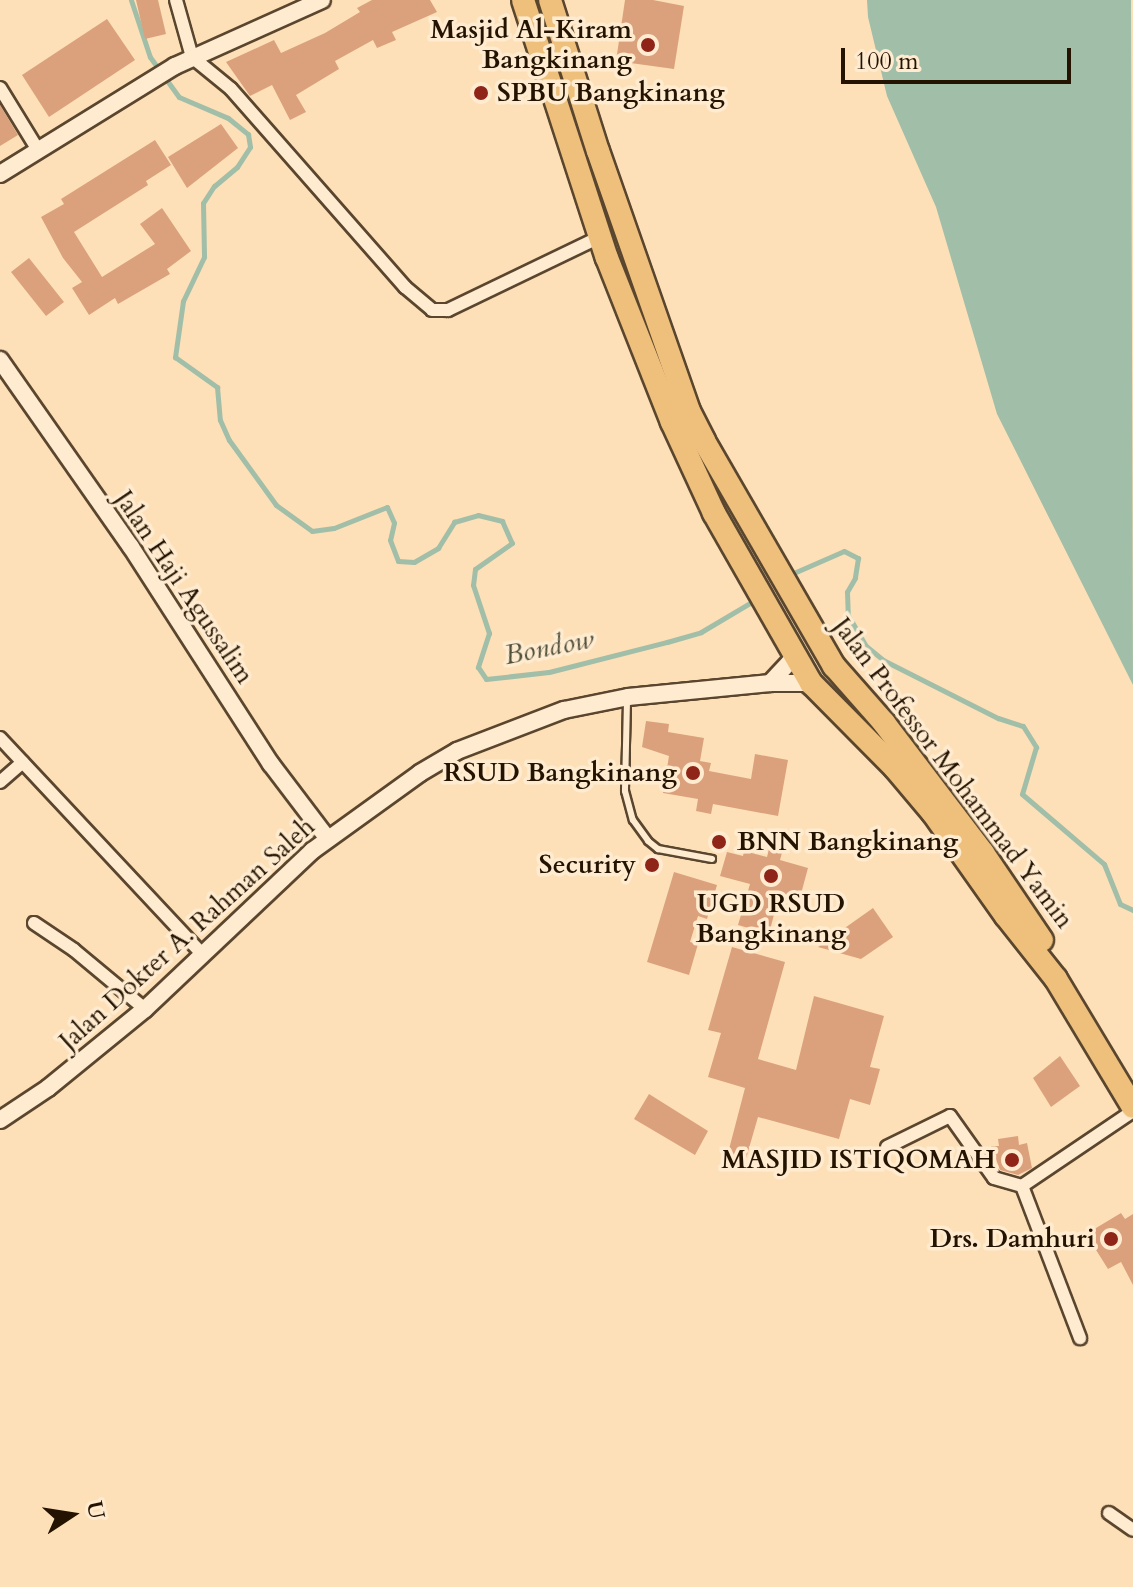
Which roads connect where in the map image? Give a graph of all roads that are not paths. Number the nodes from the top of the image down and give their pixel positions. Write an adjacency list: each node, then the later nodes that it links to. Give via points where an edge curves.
1 (176, 0): 5 (street)
2 (322, 0): 5 (main road)
3 (523, 0): 9 (highway, Jalan Professor Mohammad Yamin)
4 (550, 0): 8 (highway, Jalan Professor Mohammad Yamin)
5 (192, 57): 7 (main road); 11 (street, via 231,89 405,287 432,310 448,310)
6 (0, 88): 7 (street)
7 (38, 150): 10 (main road)
8 (598, 151): 9 (highway); 25 (highway, Jalan Professor Mohammad Yamin, via 689,411 771,559 834,666 884,723 1015,899)
9 (576, 160): 11 (highway, Jalan Professor Mohammad Yamin)
10 (0, 174)
11 (600, 237): 13 (highway, Jalan Professor Mohammad Yamin, via 672,422 714,513)
12 (0, 360): 20 (main road, Jalan Haji Agussalim, via 131,547 271,764)
13 (796, 655): 14 (main road); 15 (highway, Jalan Professor Mohammad Yamin)
14 (770, 683): 15 (main road, Jalan Dokter A. Rahman Saleh); 16 (main road, Jalan Dokter A. Rahman Saleh)
15 (811, 683): 26 (highway, Jalan Professor Mohammad Yamin, via 933,813 1056,979)
16 (628, 697): 20 (main road, Jalan Dokter A. Rahman Saleh, via 564,710 457,751); 21 (lane, via 625,791 633,820 658,849)
17 (0, 738): 18 (street)
18 (23, 762): 19 (street); 23 (street)
19 (0, 782)
20 (328, 839): 23 (main road, Jalan Dokter A. Rahman Saleh)
21 (712, 859)
22 (34, 923): 24 (street)
23 (202, 954): 24 (main road, Jalan Dokter A. Rahman Saleh)
24 (145, 1009): 27 (main road, Jalan Dokter A. Rahman Saleh)
25 (1133, 1083)
26 (1133, 1109): 29 (street)
27 (0, 1120)
28 (887, 1147): 29 (street, via 950,1116 994,1178)
29 (1022, 1186): 30 (street)
30 (1080, 1338)
31 (1109, 1513): 32 (street)
32 (1133, 1530)

